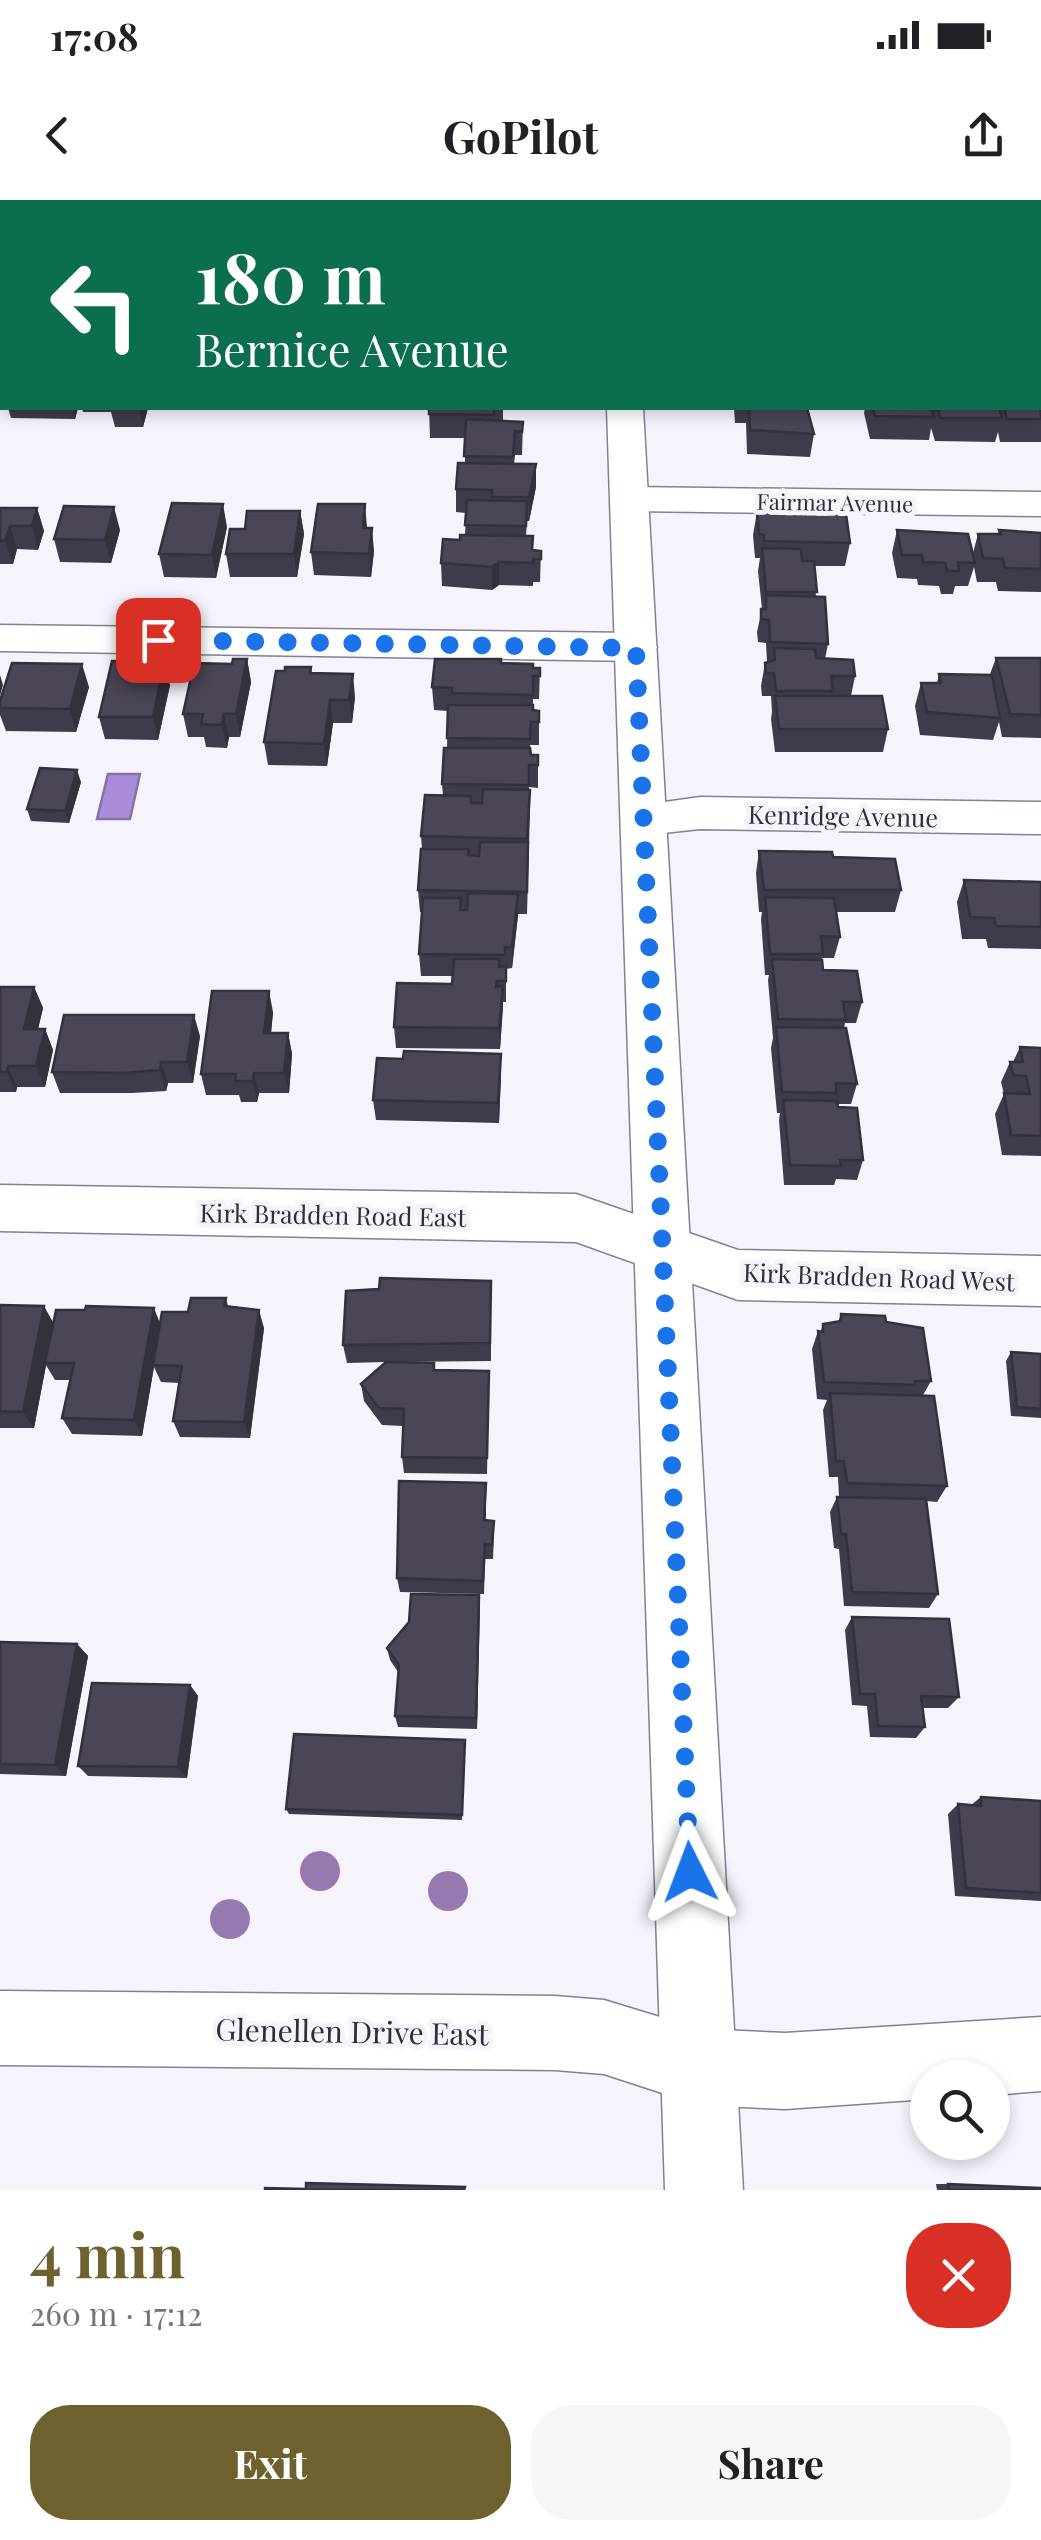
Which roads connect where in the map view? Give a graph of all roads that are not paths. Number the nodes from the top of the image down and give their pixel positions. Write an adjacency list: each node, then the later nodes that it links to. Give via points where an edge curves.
1 (625, 410): 2 (street)
2 (630, 499): 3 (street, Fairmar Avenue); 5 (street)
3 (1041, 504)
4 (0, 638): 5 (street)
5 (636, 648): 7 (street)
6 (1041, 818): 7 (street, Kenridge Avenue, via 700,812)
7 (645, 819): 9 (street)
8 (0, 1208): 9 (street, Kirk Bradden Road East, via 576,1218)
9 (660, 1248): 10 (street, Kirk Bradden Road West, via 738,1275); 13 (street)
10 (1041, 1281)
11 (0, 2028): 13 (street, Glenellen Drive East, via 555,2033 604,2037)
12 (1041, 2054): 13 (street, Glenellen Drive East, via 785,2072)
13 (699, 2068): 14 (street)
14 (704, 2190)

